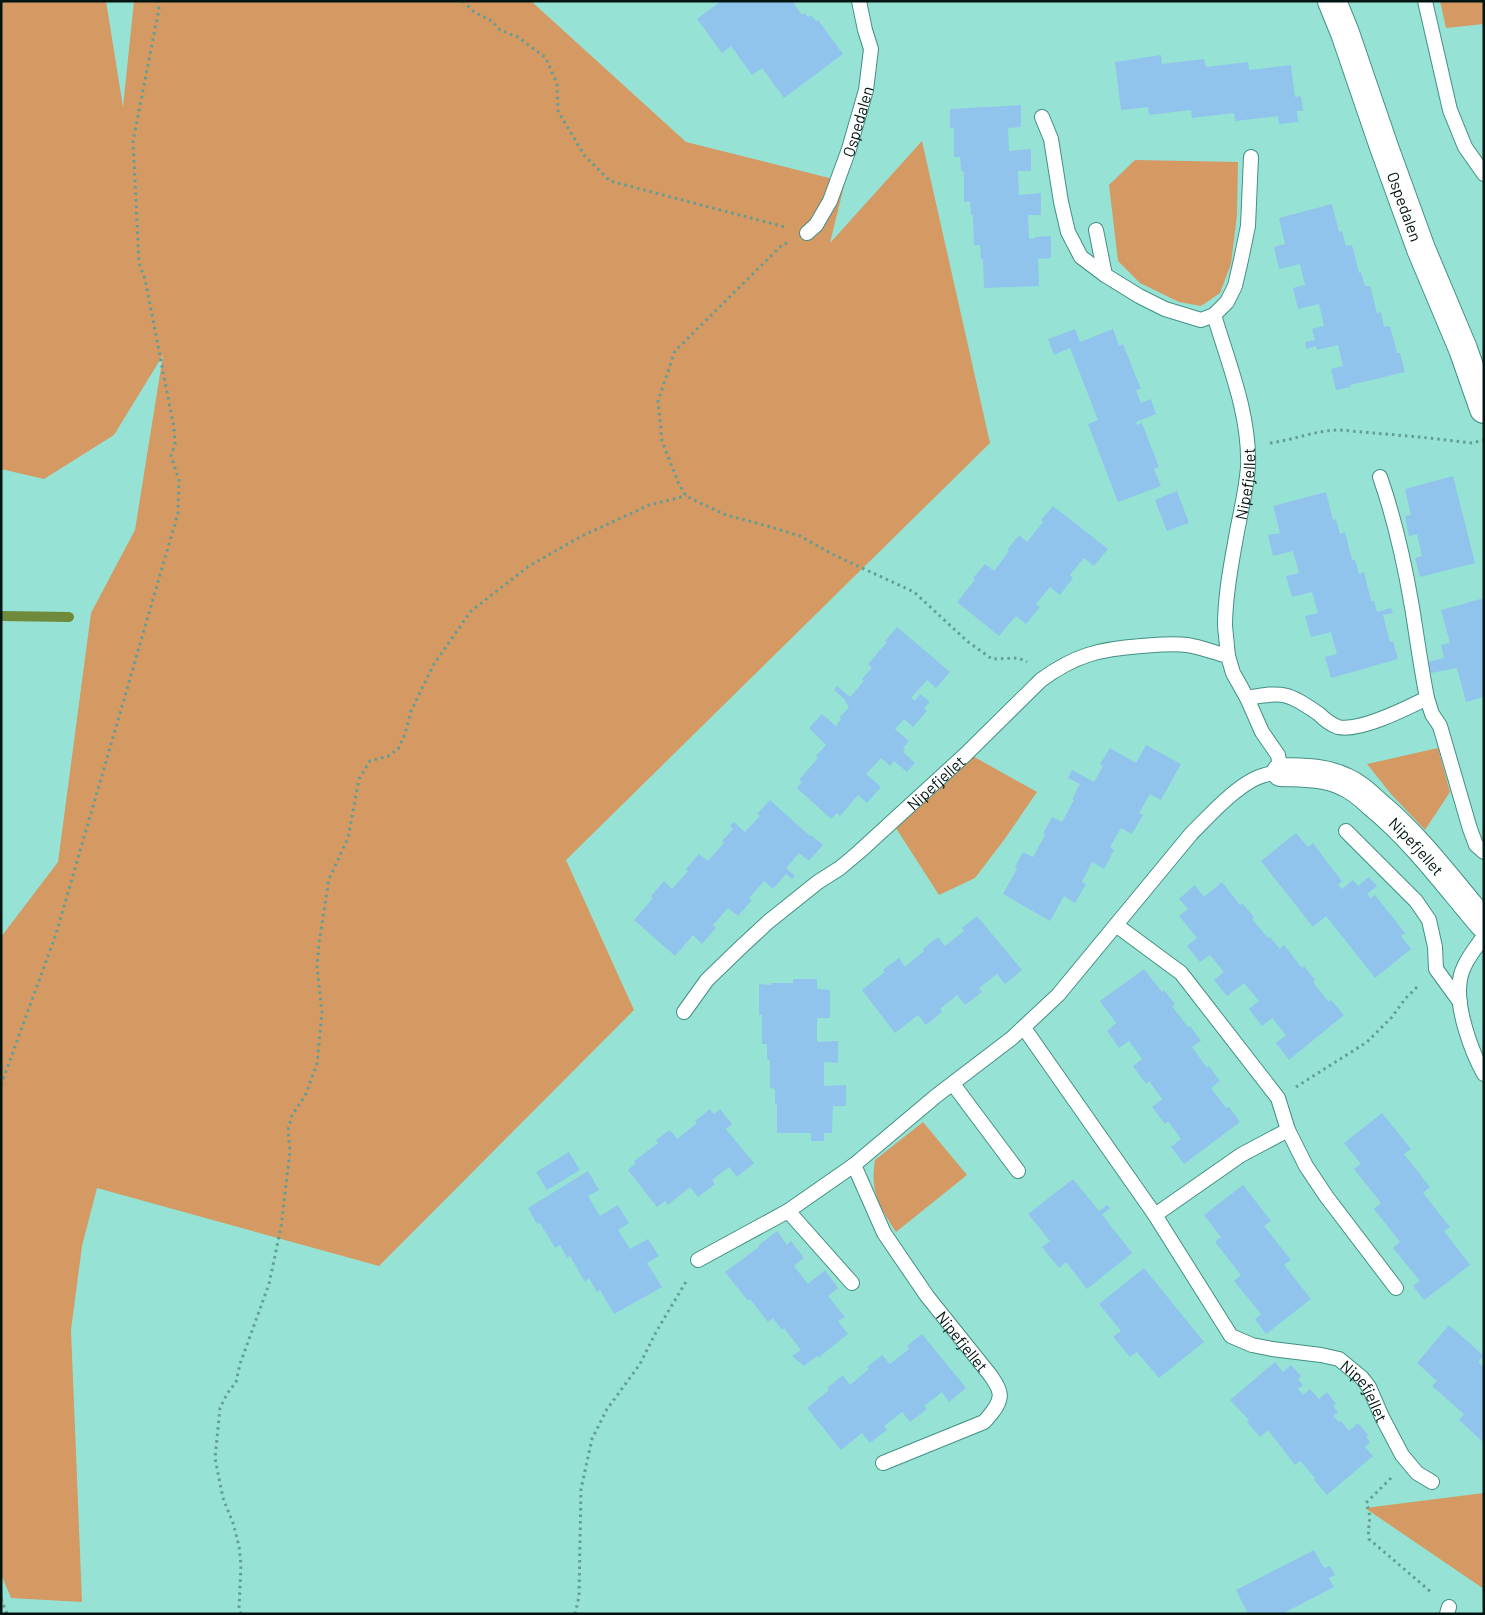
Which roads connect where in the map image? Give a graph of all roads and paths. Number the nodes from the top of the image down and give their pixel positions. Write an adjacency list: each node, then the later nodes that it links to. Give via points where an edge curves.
1 (158, 1): 34 (path, via 133,141 139,263 145,279 174,428 175,444 171,456 178,480 178,513 56,934)
2 (463, 1): 10 (path, via 500,30 518,37 546,58 557,84 558,111 584,155 610,181)
3 (859, 1): 10 (lane, Ospedalen, via 871,49 866,90 830,201 816,226)
4 (1332, 1): 13 (street, Ospedalen, via 1421,249)
5 (1425, 1): 8 (lane, via 1450,110 1465,147)
6 (1042, 117): 11 (lane, via 1051,139 1068,232 1081,257)
7 (1251, 157): 12 (lane, via 1248,226 1235,286 1227,302)
8 (1484, 174)
9 (1096, 230): 11 (lane)
10 (807, 233): 17 (path, via 783,244 675,351 658,401 662,442)
11 (1104, 275): 12 (lane, via 1165,309 1201,320)
12 (1214, 316): 15 (lane, Nipefjellet, via 1237,388)
13 (1484, 409)
14 (1484, 440): 15 (path, via 1472,443 1340,430)
15 (1247, 446): 18 (lane, Nipefjellet, via 1246,478 1227,590)
16 (1380, 477): 21 (lane, via 1412,607)
17 (686, 496): 19 (path, via 726,515 800,536 914,592 967,641 992,659 1018,658); 50 (path, via 649,506 580,537 529,566 471,611 434,664 411,711 398,749 370,761 359,779 348,838 329,879 318,960 322,1012 316,1064 288,1130 290,1150 281,1227 269,1284 236,1382 220,1408 215,1458 223,1498 239,1546)
18 (1228, 656): 19 (lane, Nipefjellet, via 1189,645 1110,648 1073,660); 20 (lane, Nipefjellet)
19 (1050, 674): 30 (lane, Nipefjellet, via 859,852 739,949 707,980)
20 (1247, 698): 21 (lane, via 1280,693 1297,699 1339,727 1371,722); 22 (lane, Nipefjellet, via 1262,732 1278,754)
21 (1426, 698): 24 (lane, via 1440,726 1470,829 1476,844)
22 (1281, 772): 25 (street, Nipefjellet, via 1331,776 1360,791 1410,837); 26 (lane, Nipefjellet, via 1249,782 1223,803 1191,834)
23 (1346, 831): 28 (lane, via 1416,901 1428,920)
24 (1484, 852)
25 (1484, 924)
26 (1116, 925): 31 (lane, Nipefjellet, via 1058,995); 35 (lane, via 1181,973)
27 (1484, 936): 29 (lane, via 1465,966 1460,980)
28 (1436, 969): 29 (lane); 35 (path, via 1368,1042)
29 (1460, 1002): 32 (lane, via 1470,1045)
30 (684, 1012)
31 (1024, 1028): 33 (lane, Nipefjellet); 40 (lane, Nipefjellet)
32 (1484, 1074)
33 (953, 1084): 37 (lane, Nipefjellet); 38 (lane)
34 (1, 1085)
35 (1278, 1098): 36 (lane)
36 (1288, 1130): 40 (lane, via 1241,1155); 43 (lane, via 1326,1196)
37 (854, 1165): 39 (lane, Nipefjellet); 44 (lane, Nipefjellet, via 884,1233 927,1296 1000,1391 999,1402 984,1422)
38 (1018, 1171)
39 (788, 1211): 41 (lane, Nipefjellet); 42 (lane)
40 (1155, 1216): 45 (lane, Nipefjellet, via 1231,1336 1252,1345 1339,1359 1369,1388 1402,1455)
41 (698, 1260): 51 (path, via 640,1364 607,1409 592,1439 581,1489 579,1596)
42 (852, 1283)
43 (1396, 1288)
44 (883, 1463)
45 (1417, 1473): 46 (lane, Nipefjellet); 48 (path, via 1396,1473 1366,1504 1371,1513 1369,1540)
46 (1432, 1482)
47 (1, 1599): 49 (path)
48 (1448, 1610)
49 (7, 1614)
50 (241, 1614)
51 (575, 1614)

